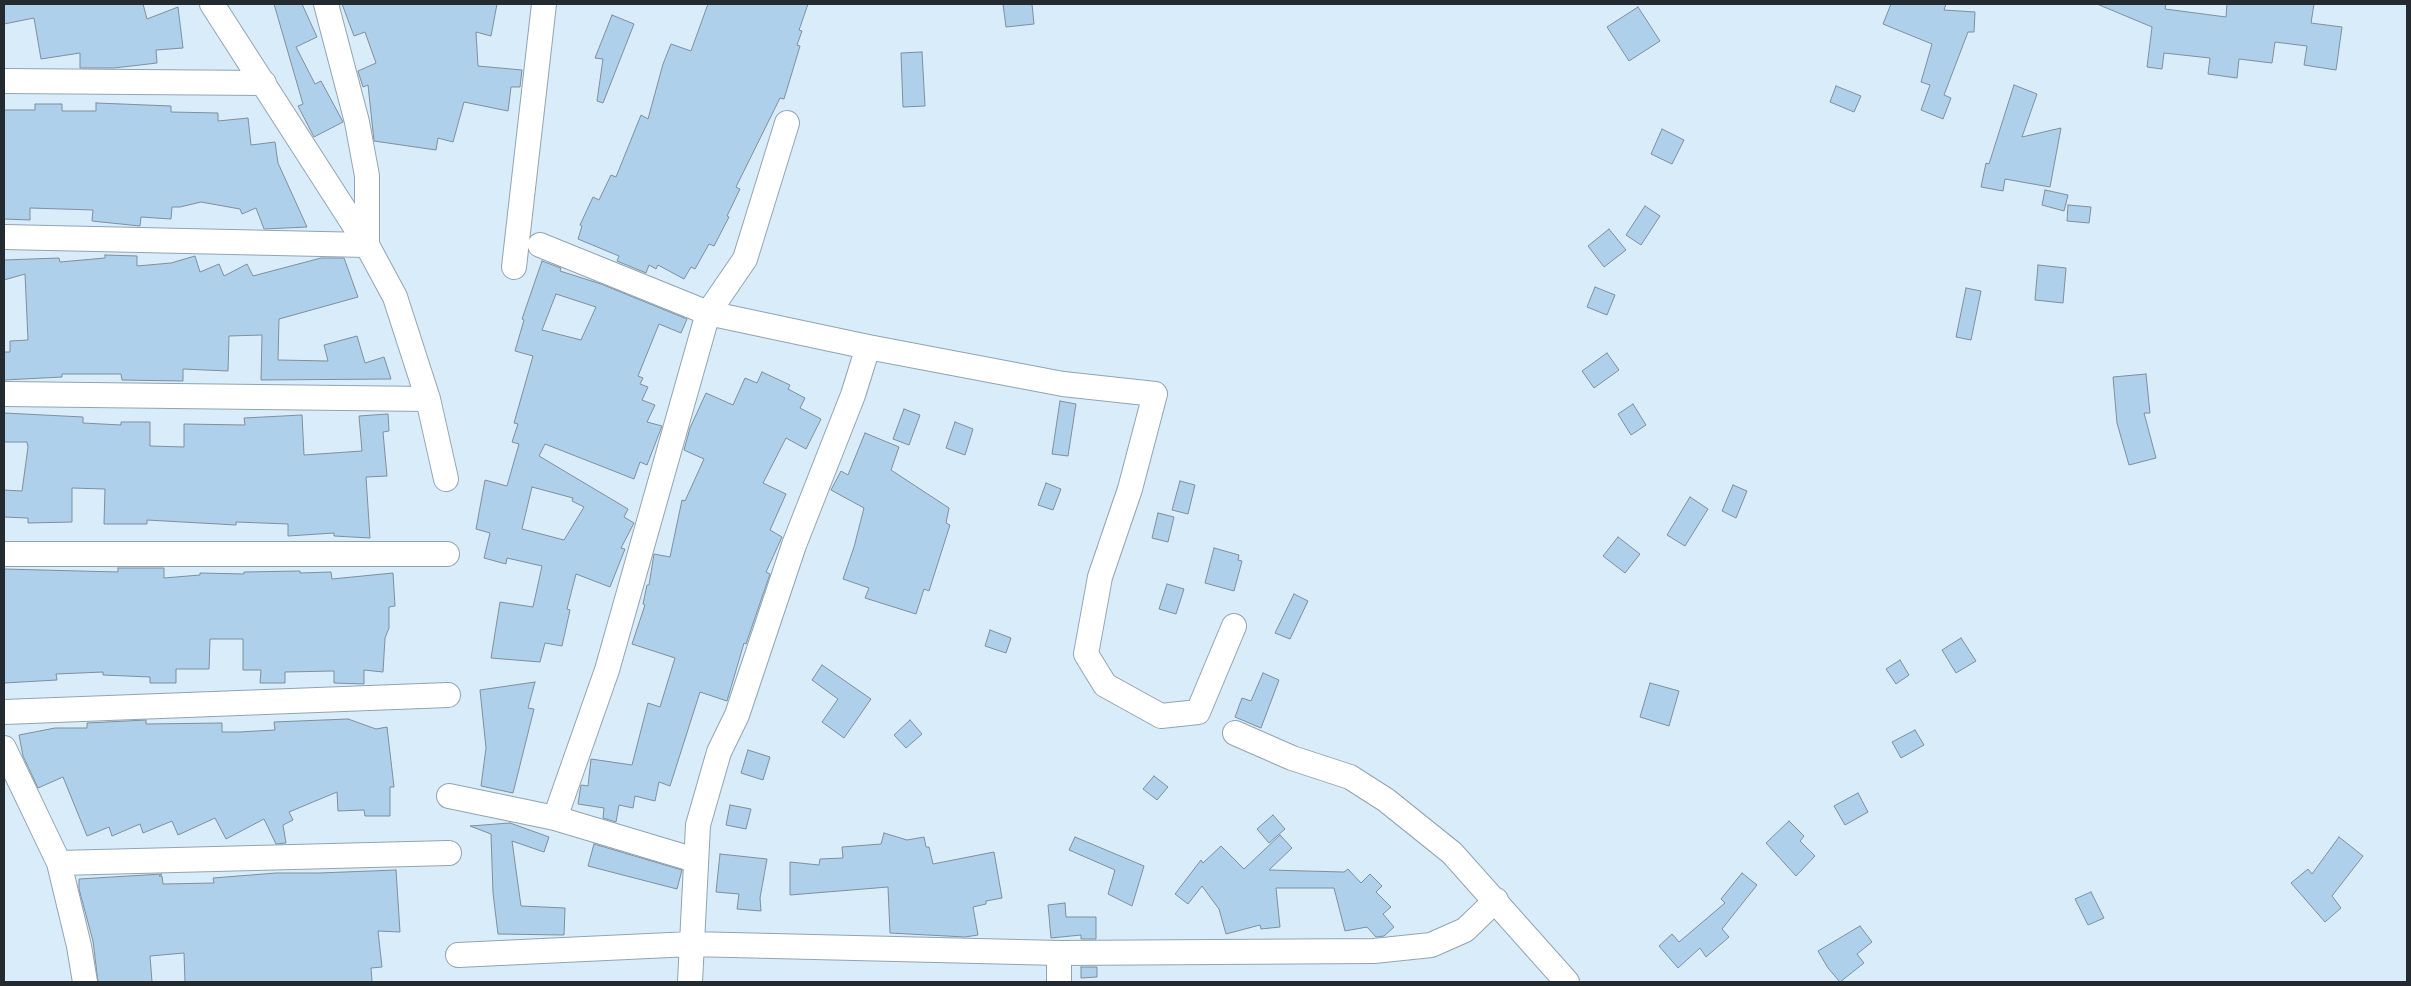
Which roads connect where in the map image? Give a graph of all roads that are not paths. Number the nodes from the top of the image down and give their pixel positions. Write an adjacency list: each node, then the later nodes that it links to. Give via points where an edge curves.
1 (212, 4): 5 (street)
2 (326, 4): 8 (street, via 357,122 367,176)
3 (544, 4): 10 (street)
4 (4, 81): 5 (street)
5 (264, 84): 8 (street)
6 (787, 123): 11 (street, via 746,258)
7 (4, 237): 8 (street)
8 (368, 244): 14 (street, via 395,297)
9 (540, 245): 11 (street)
10 (514, 267)
11 (708, 313): 12 (street); 24 (street, via 607,670)
12 (868, 347): 18 (street, via 1064,384 1155,394 1130,489 1100,577 1086,654 1105,686 1161,716 1198,712); 26 (street, via 853,396 794,546 737,715 720,752 698,825)
13 (4, 394): 14 (street)
14 (428, 399): 15 (street)
15 (446, 479)
16 (4, 554): 17 (street)
17 (447, 554)
18 (1234, 626)
19 (448, 694): 20 (street)
20 (4, 712)
21 (1235, 732): 28 (street, via 1292,758 1350,777 1386,800 1452,853)
22 (4, 748): 27 (street)
23 (449, 796): 24 (street)
24 (554, 818): 26 (street)
25 (449, 853): 27 (street)
26 (695, 860): 29 (street)
27 (59, 864): 32 (street)
28 (1496, 900): 30 (street, via 1465,930 1430,945 1374,951); 35 (street)
29 (691, 944): 30 (street); 31 (street); 33 (street)
30 (1059, 952): 34 (street)
31 (458, 954)
32 (85, 982)
33 (690, 982)
34 (1059, 982)
35 (1566, 982)

